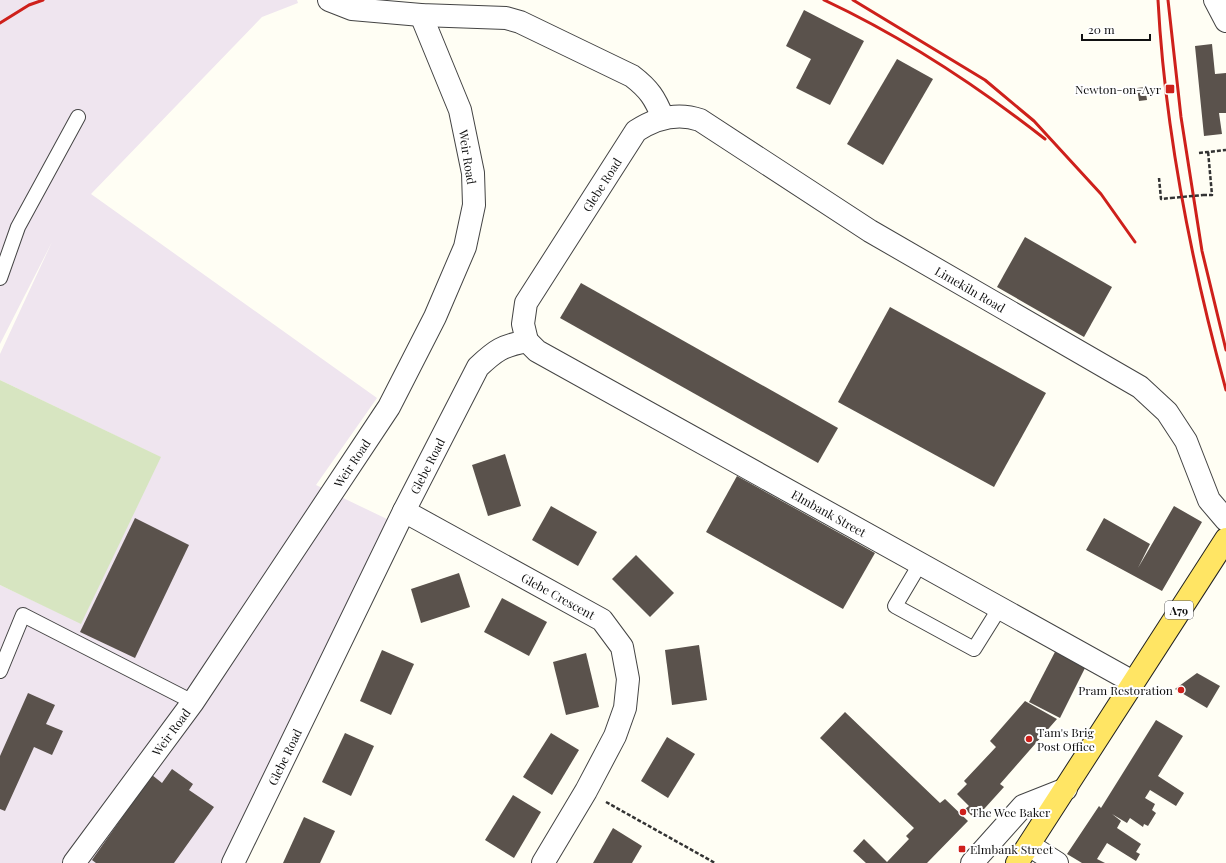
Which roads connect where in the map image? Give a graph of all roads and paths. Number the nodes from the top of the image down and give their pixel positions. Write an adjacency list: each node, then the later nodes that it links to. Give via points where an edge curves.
1 (329, 0): 3 (street, via 352,9)
2 (1215, 0): 4 (street)
3 (421, 15): 6 (street, via 506,18 520,22 632,76 647,88); 20 (street, Weir Road, via 460,110 473,181 474,205 465,247 435,317 388,407)
4 (1226, 21)
5 (78, 117): 11 (lane, via 18,227)
6 (663, 118): 12 (street, Glebe Road, via 649,122 636,131 526,303 523,324); 14 (street, Limekiln Road, via 688,116 700,120 870,230 1140,387 1167,412 1186,441 1208,500)
7 (1226, 150): 9 (path)
8 (1199, 152): 9 (path)
9 (1208, 152): 10 (path, bridge, via 1212,195 1161,199)
10 (1159, 178)
11 (0, 278)
12 (527, 341): 13 (street, Glebe Road, via 508,345 496,351 478,367); 16 (street, Elmbank Street, via 537,351)
13 (404, 511): 22 (street, Glebe Crescent, via 602,620 622,647 628,679 625,708 615,736); 25 (street, Glebe Road)
14 (1226, 520)
15 (1226, 538): 19 (main road, A79)
16 (920, 564): 17 (street, Elmbank Street); 17 (lane, via 895,606 974,649)
17 (999, 608): 19 (street, Elmbank Street)
18 (0, 671): 20 (lane, via 23,615)
19 (1133, 682): 21 (main road, A79)
20 (193, 702): 24 (street, Weir Road)
21 (1066, 789): 23 (main road, A79); 28 (street, via 1023,806)
22 (586, 791): 26 (street, Glebe Crescent); 27 (path)
23 (1029, 845): 29 (main road, A79); 30 (street)
24 (74, 863)
25 (233, 863)
26 (543, 863)
27 (715, 863)
28 (972, 863)
29 (1017, 863)
30 (1057, 863)

